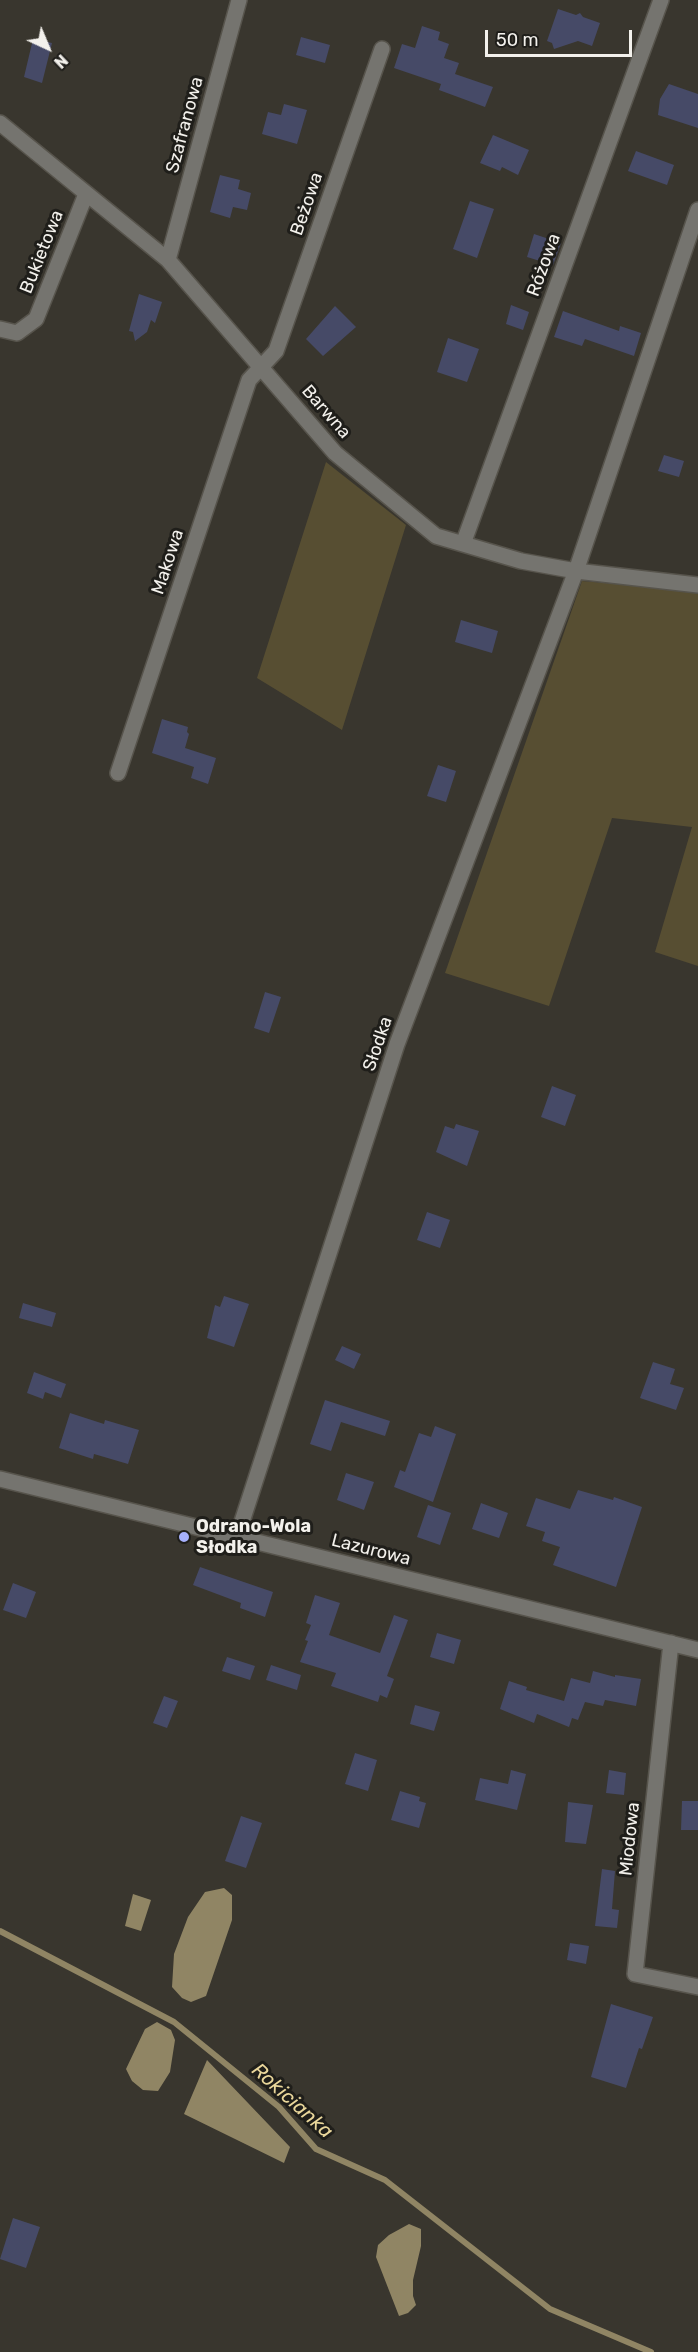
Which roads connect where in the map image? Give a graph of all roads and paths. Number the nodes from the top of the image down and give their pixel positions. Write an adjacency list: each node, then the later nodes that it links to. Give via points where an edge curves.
1 (239, 0): 7 (street, Szafranowa)
2 (661, 0): 10 (street, Różowa)
3 (382, 49): 9 (street, Beżowa, via 276,351)
4 (0, 123): 5 (street, Barwna)
5 (86, 194): 7 (street, Barwna); 8 (street, Bukietowa, via 36,320 17,333)
6 (698, 210): 11 (street, Słodka)
7 (168, 260): 9 (street, Barwna)
8 (0, 329)
9 (261, 366): 10 (street, Barwna, via 335,453 436,536); 13 (street, Makowa, via 249,380)
10 (463, 544): 11 (street, Barwna, via 521,561)
11 (576, 570): 12 (street, Barwna); 15 (street, Słodka, via 397,1044)
12 (698, 585)
13 (118, 773)
14 (0, 1479): 15 (street, Lazurowa)
15 (237, 1537): 16 (street, Lazurowa)
16 (671, 1643): 17 (street, Lazurowa); 18 (street, Miodowa, via 635,1974)
17 (698, 1650)
18 (698, 1987)

